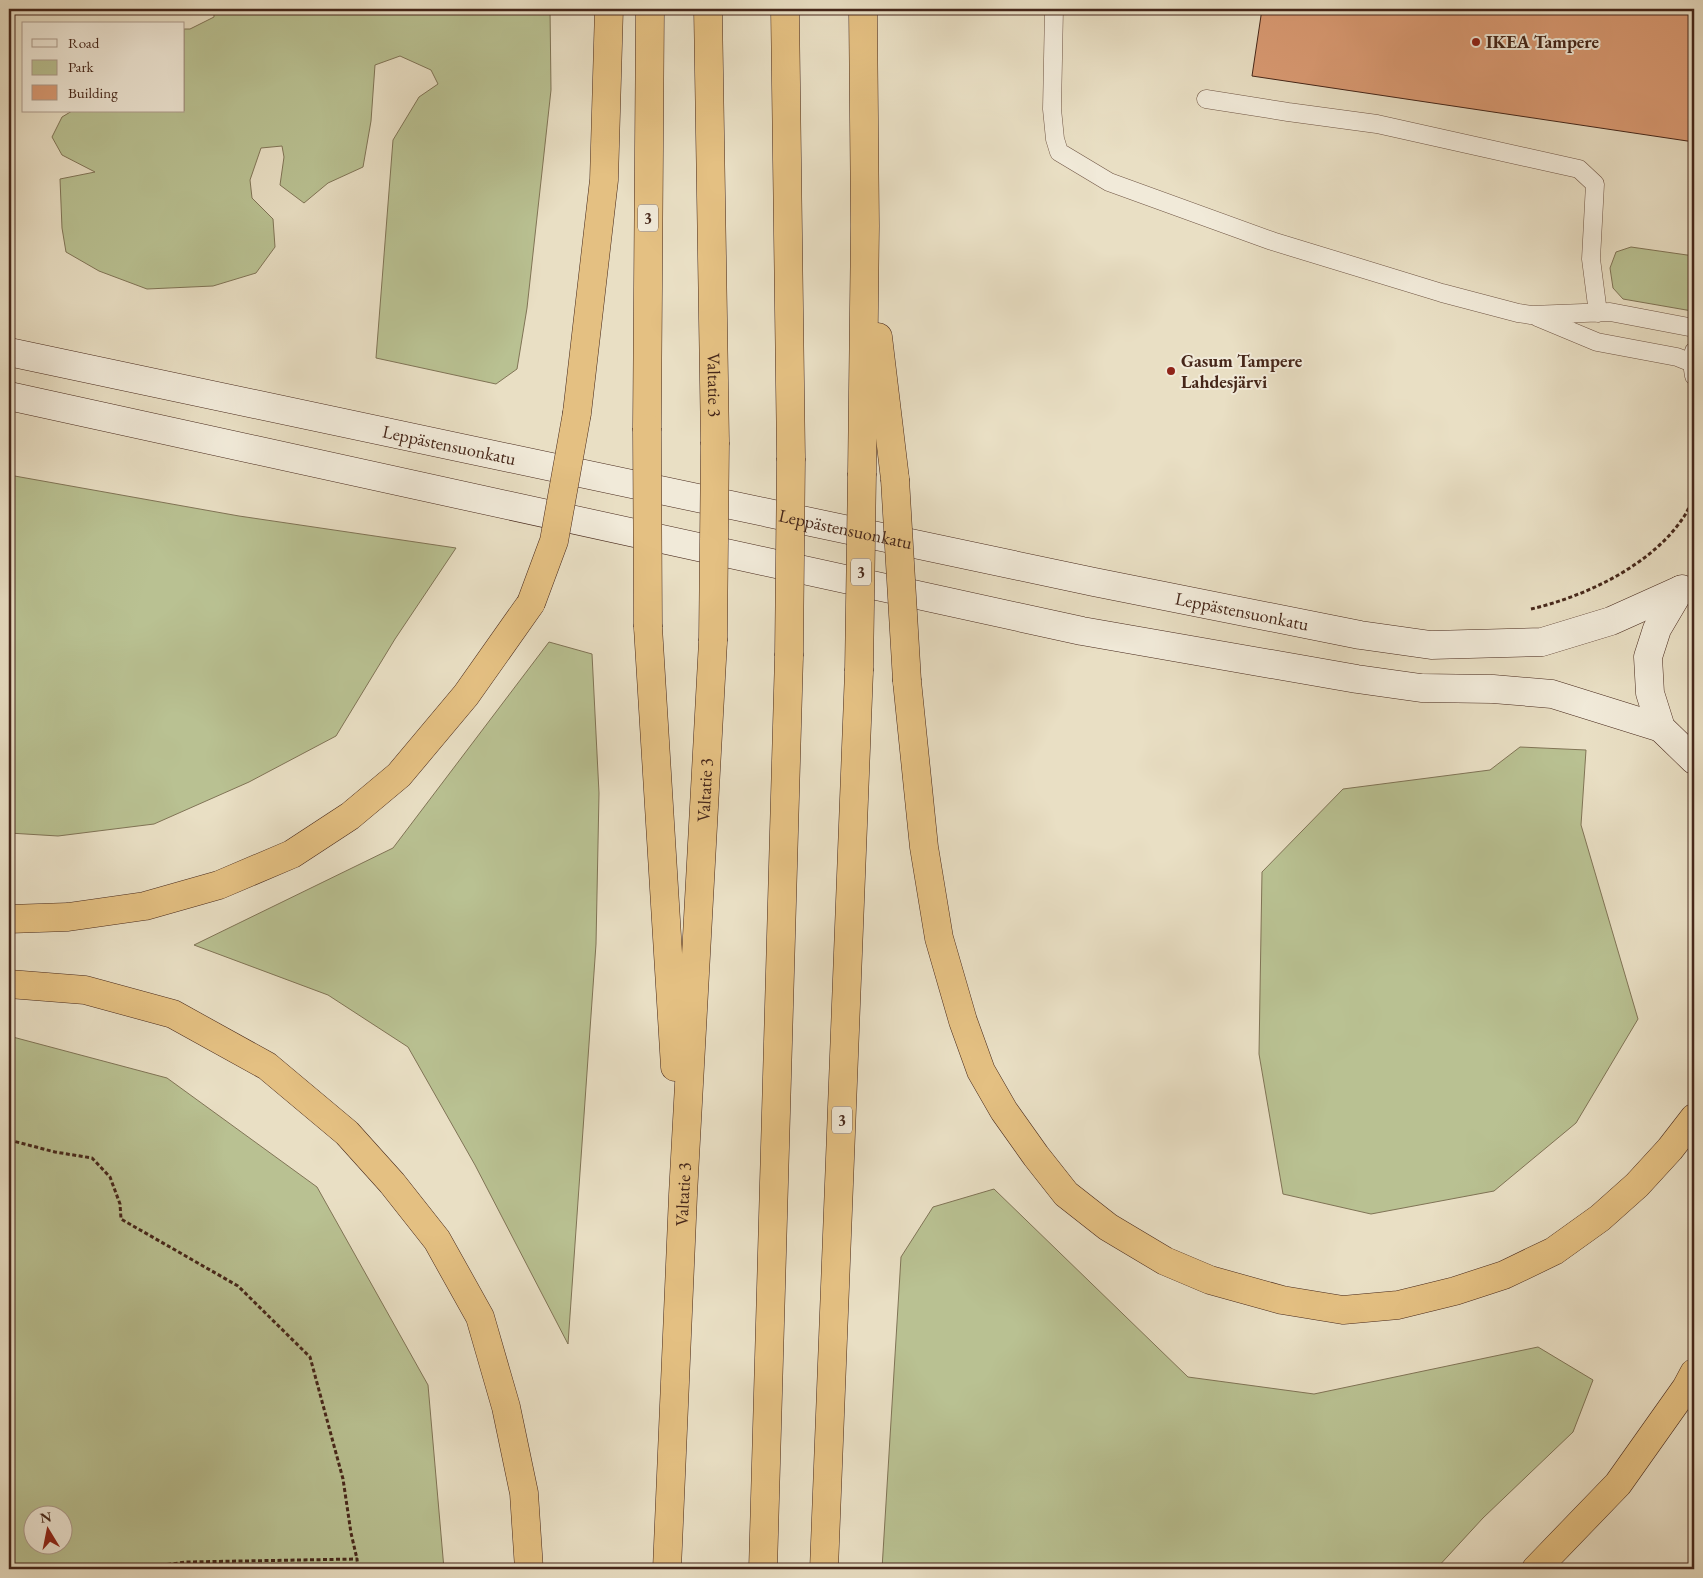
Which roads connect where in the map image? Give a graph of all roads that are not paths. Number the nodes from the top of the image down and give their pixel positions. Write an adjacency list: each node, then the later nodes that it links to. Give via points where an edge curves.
1 (609, 9): 18 (highway, bridge, via 604,180 577,414 554,541 531,602 466,695 399,775 350,816 292,854 219,885 145,906 68,917)
2 (650, 9): 21 (highway, 3, bridge, via 648,627)
3 (708, 9): 21 (highway, Valtatie 3, bridge, via 715,442 714,641)
4 (785, 9): 25 (highway, bridge, via 791,458 789,656)
5 (863, 9): 8 (highway, 3)
6 (1054, 9): 10 (lane, via 1052,109 1059,152 1109,182 1281,244 1442,293)
7 (1206, 99): 9 (lane, via 1377,124 1579,169 1595,184 1591,259)
8 (865, 226): 20 (highway, bridge, via 895,479 907,681 924,847 939,938 981,1071 1004,1111 1066,1194 1108,1227 1165,1261 1210,1280 1282,1300 1343,1310 1398,1305 1504,1275 1554,1251 1600,1218 1637,1185); 26 (highway, 3, bridge, via 859,671)
9 (1598, 313): 10 (lane); 11 (lane, via 1610,312)
10 (1532, 315): 13 (lane, via 1597,342)
11 (1694, 328)
12 (9, 352): 15 (main road, Leppästensuonkatu, via 1360,636 1431,645 1542,642 1611,621)
13 (1693, 363)
14 (9, 396): 16 (main road, via 1082,631 1412,687 1552,694)
15 (1687, 586): 16 (main road, via 1656,628 1648,657 1650,692)
16 (1661, 728): 17 (main road)
17 (1694, 760)
18 (9, 918)
19 (9, 984): 23 (highway, via 84,990 173,1014 267,1066 347,1133 392,1183 437,1240 480,1317 506,1407 524,1493)
20 (1694, 1118)
21 (683, 1195): 24 (highway, Valtatie 3 / 3)
22 (1694, 1373): 27 (highway, via 1618,1484)
23 (529, 1569)
24 (666, 1569)
25 (763, 1569)
26 (824, 1569)
27 (1536, 1569)

